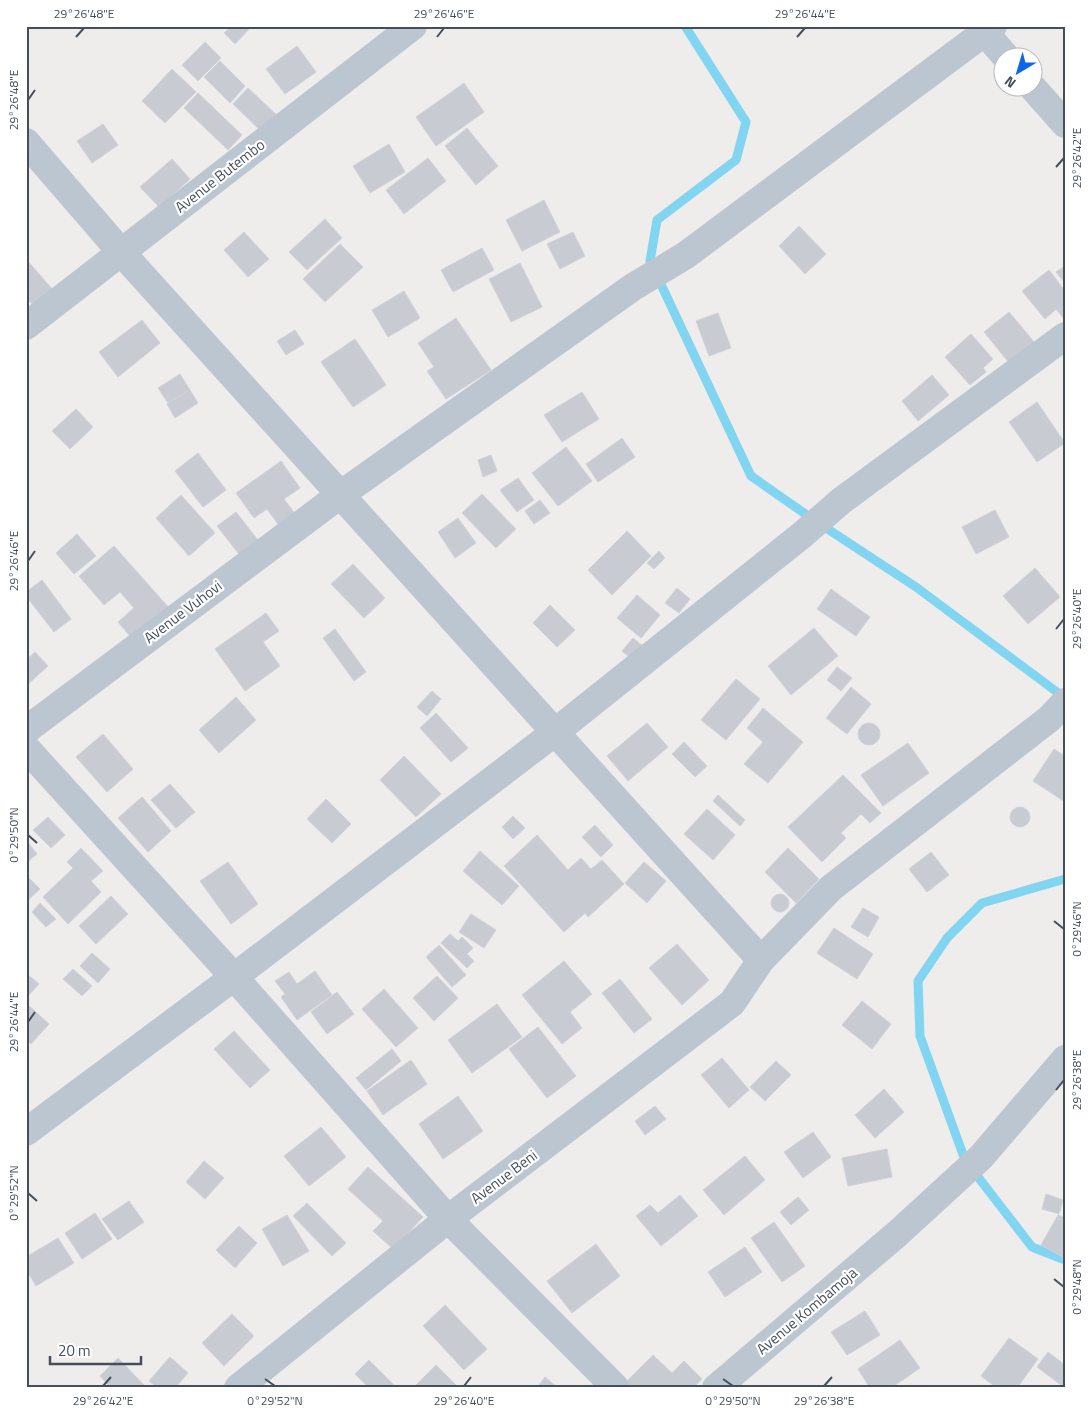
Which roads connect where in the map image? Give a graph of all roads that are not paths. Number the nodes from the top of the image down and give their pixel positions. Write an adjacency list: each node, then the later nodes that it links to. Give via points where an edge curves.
1 (413, 26): 7 (street, Avenue Butembo)
2 (986, 28): 3 (street); 10 (street, Avenue Vuhovi, via 686,255 633,287)
3 (1000, 48)
4 (1042, 98): 5 (street)
5 (1065, 124)
6 (26, 142): 7 (street)
7 (121, 252): 8 (street, Avenue Butembo); 10 (street)
8 (26, 326)
9 (1065, 336): 13 (street, via 841,501)
10 (340, 495): 12 (street, Avenue Vuhovi); 13 (street)
11 (1057, 711): 15 (street, Avenue Beni, via 831,888)
12 (26, 730)
13 (554, 733): 15 (street); 16 (street)
14 (26, 748): 16 (street)
15 (761, 960): 19 (street, Avenue Beni, via 732,1003)
16 (234, 977): 18 (street); 19 (street)
17 (1065, 1058): 22 (street, Avenue Kombamoja, via 981,1157 897,1234)
18 (26, 1132)
19 (448, 1219): 20 (street, Avenue Beni); 21 (street)
20 (238, 1388)
21 (616, 1388)
22 (716, 1388)

